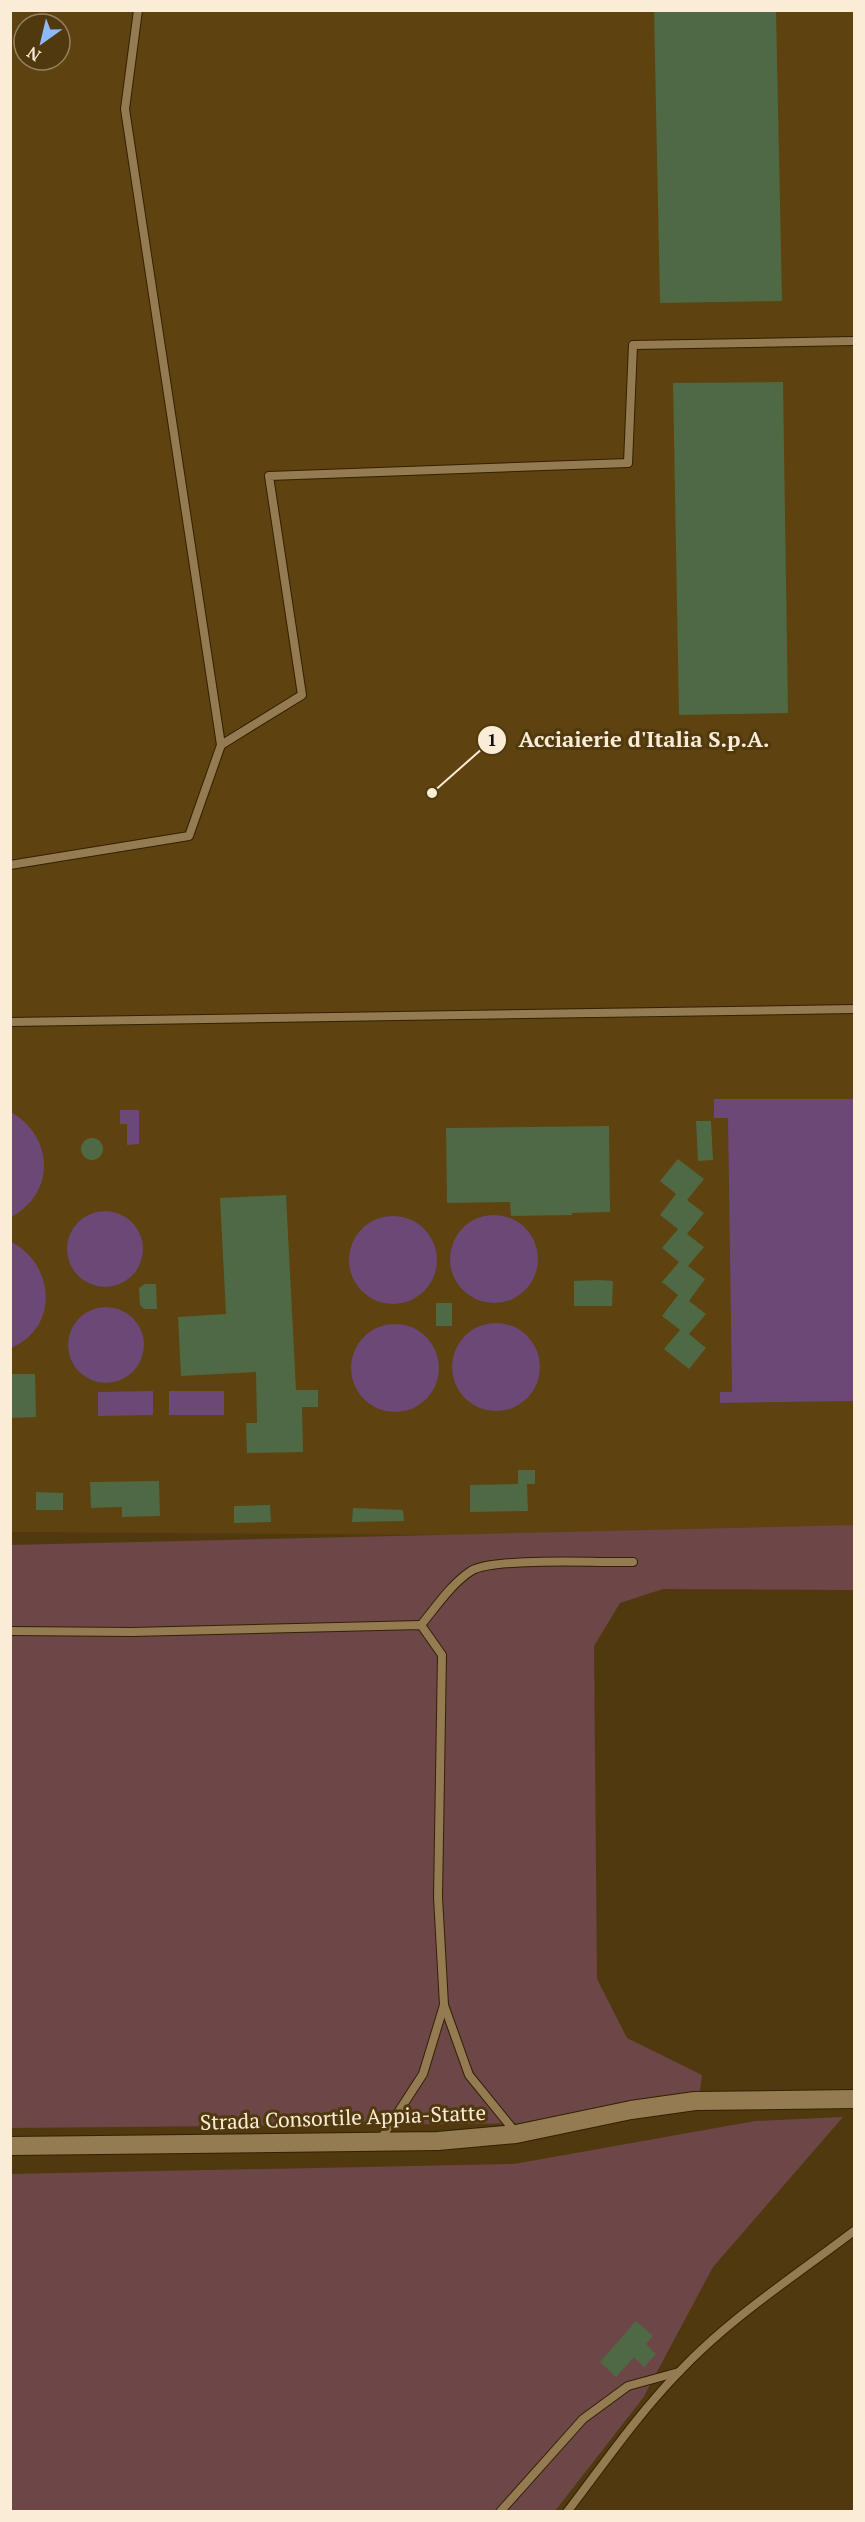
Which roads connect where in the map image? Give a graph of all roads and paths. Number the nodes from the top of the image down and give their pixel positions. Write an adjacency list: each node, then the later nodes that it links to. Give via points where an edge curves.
1 (138, 10): 3 (lane, via 124,109)
2 (855, 340): 3 (lane, via 633,345 628,463 269,476 302,695)
3 (221, 744): 4 (lane, via 189,836)
4 (10, 865)
5 (855, 1009): 6 (lane)
6 (10, 1022)
7 (633, 1562): 8 (lane, via 511,1563 473,1570)
8 (421, 1625): 9 (lane); 10 (lane, via 442,1655 438,1897)
9 (10, 1631)
10 (444, 2005): 12 (lane, via 470,2075); 13 (lane, via 423,2074)
11 (855, 2099): 12 (street, Strada Consortile Appia-Statte, via 695,2101)
12 (516, 2134): 13 (street, Strada Consortile Appia-Statte)
13 (379, 2143): 14 (street, Strada Consortile Appia-Statte)
14 (10, 2146)
15 (855, 2231): 16 (lane, via 728,2325)
16 (679, 2372): 17 (lane, via 627,2386 583,2419); 18 (lane)
17 (500, 2511)
18 (567, 2511)

